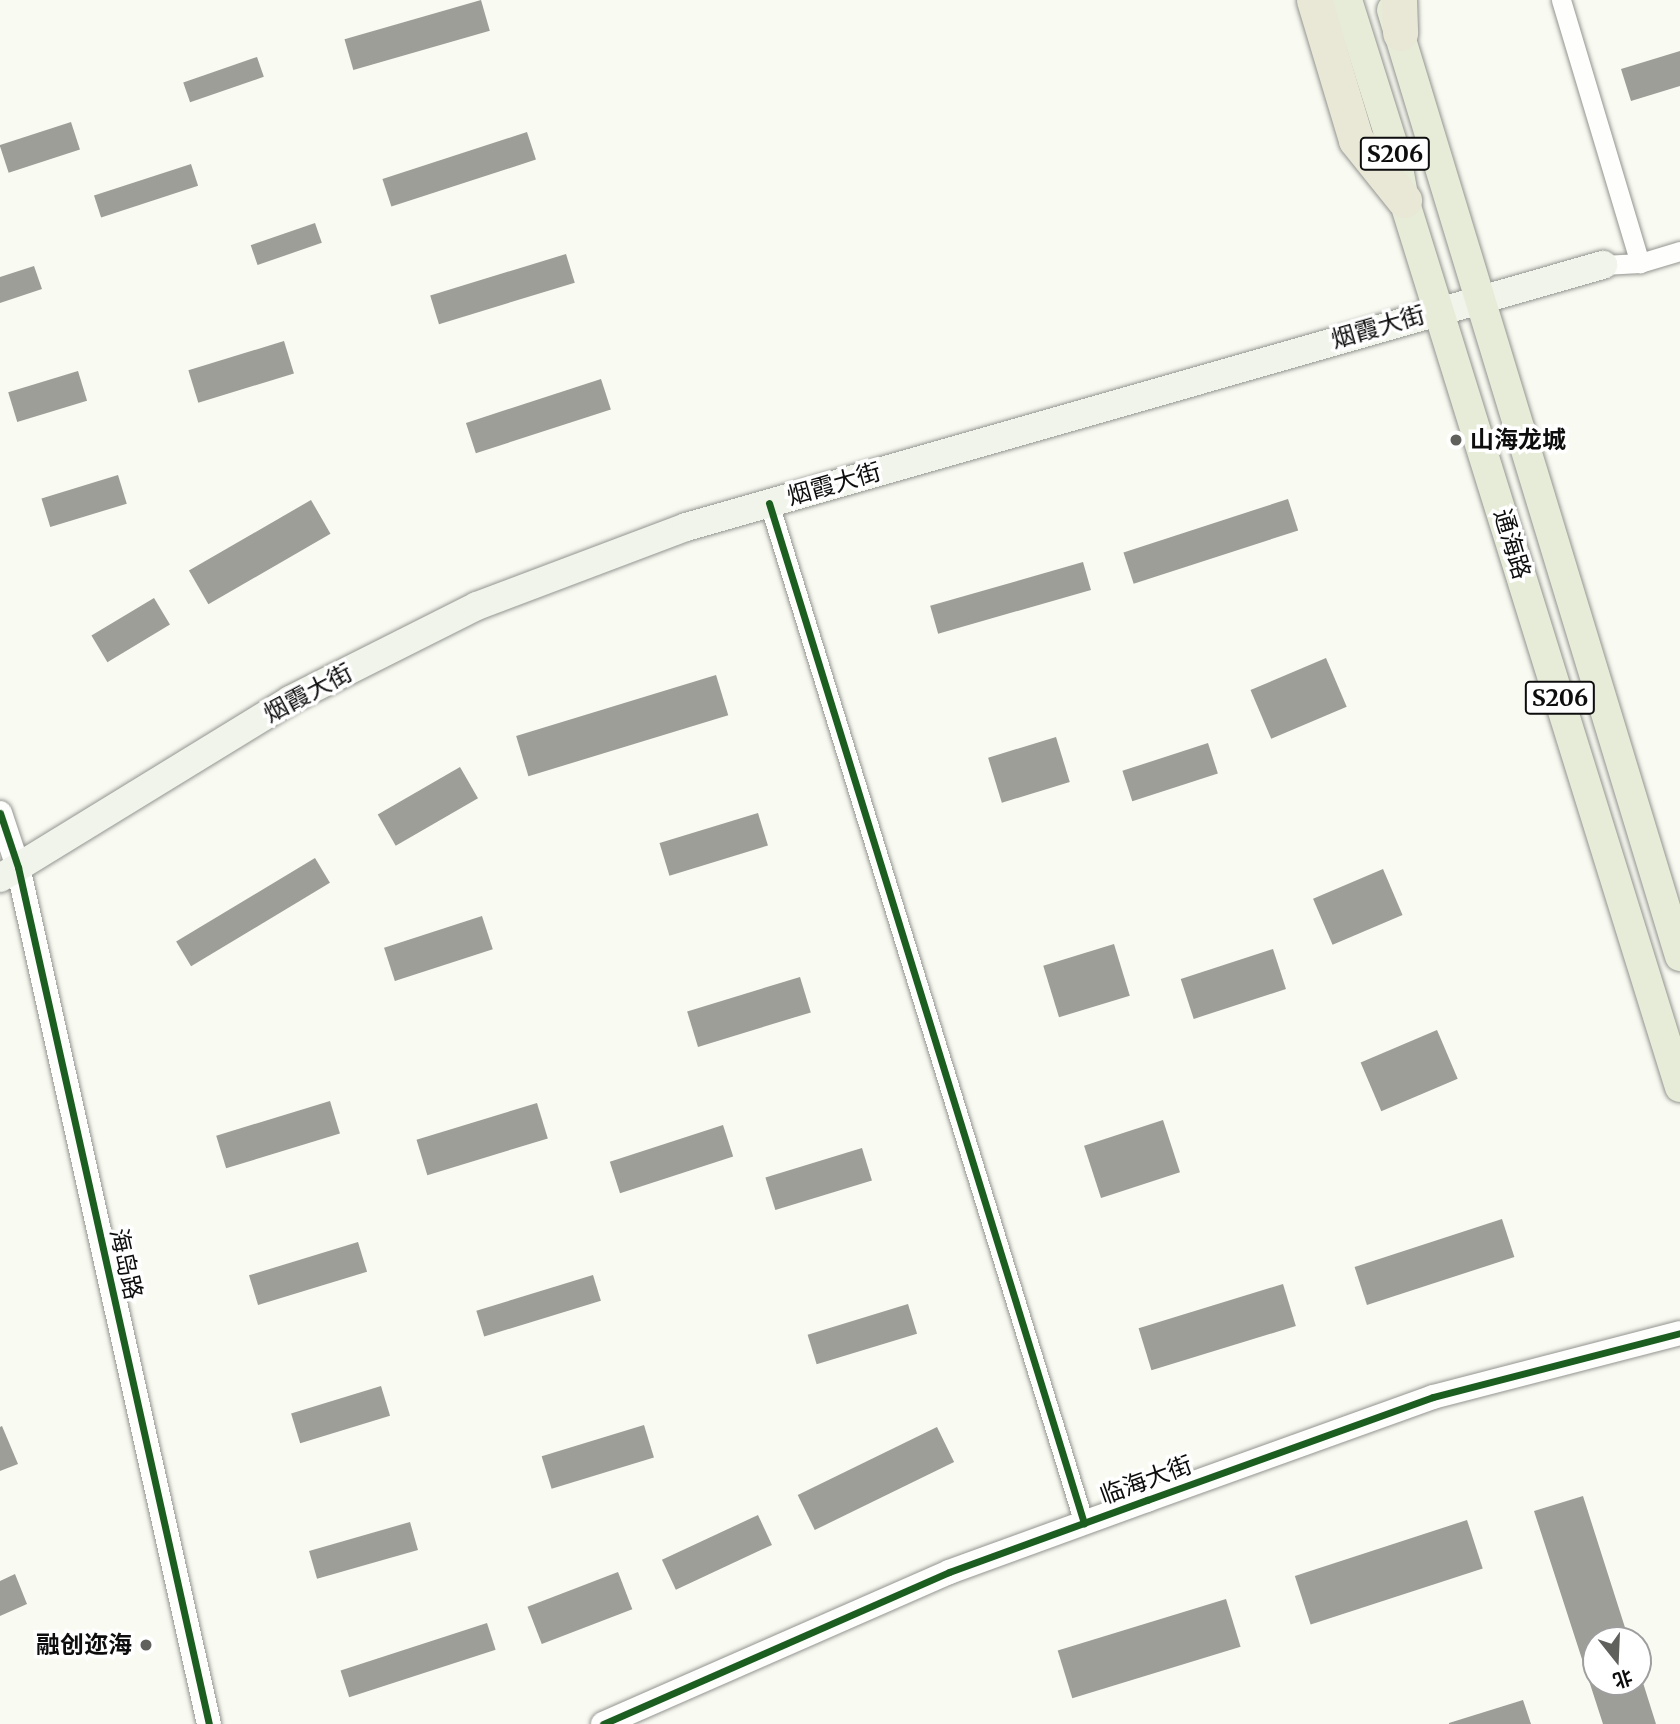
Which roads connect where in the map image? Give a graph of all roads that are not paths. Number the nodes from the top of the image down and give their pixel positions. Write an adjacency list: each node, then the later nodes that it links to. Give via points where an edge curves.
1 (1314, 0): 5 (highway, via 1356,141)
2 (1347, 0): 5 (main road, 通海路 / S206, via 1395,152)
3 (1561, 0): 7 (street)
4 (1397, 7): 9 (main road, 通海路 / S206)
5 (1404, 200): 10 (main road, 通海路 / S206)
6 (1680, 250): 7 (street)
7 (1640, 263): 8 (street)
8 (1604, 265): 9 (main road, 烟霞大街)
9 (1481, 296): 10 (main road, 烟霞大街); 14 (main road, 通海路 / S206)
10 (1439, 309): 11 (main road, 烟霞大街); 15 (main road, 通海路 / S206)
11 (769, 503): 13 (main road, 烟霞大街, via 686,527 477,606 290,700); 17 (street)
12 (0, 813): 13 (street, 海岛路)
13 (9, 872): 18 (street, 海岛路)
14 (1680, 956)
15 (1680, 1087)
16 (1680, 1333): 17 (street, 临海大街, via 1433,1397)
17 (1084, 1523): 19 (street, 临海大街, via 949,1572)
18 (209, 1724)
19 (603, 1724)

